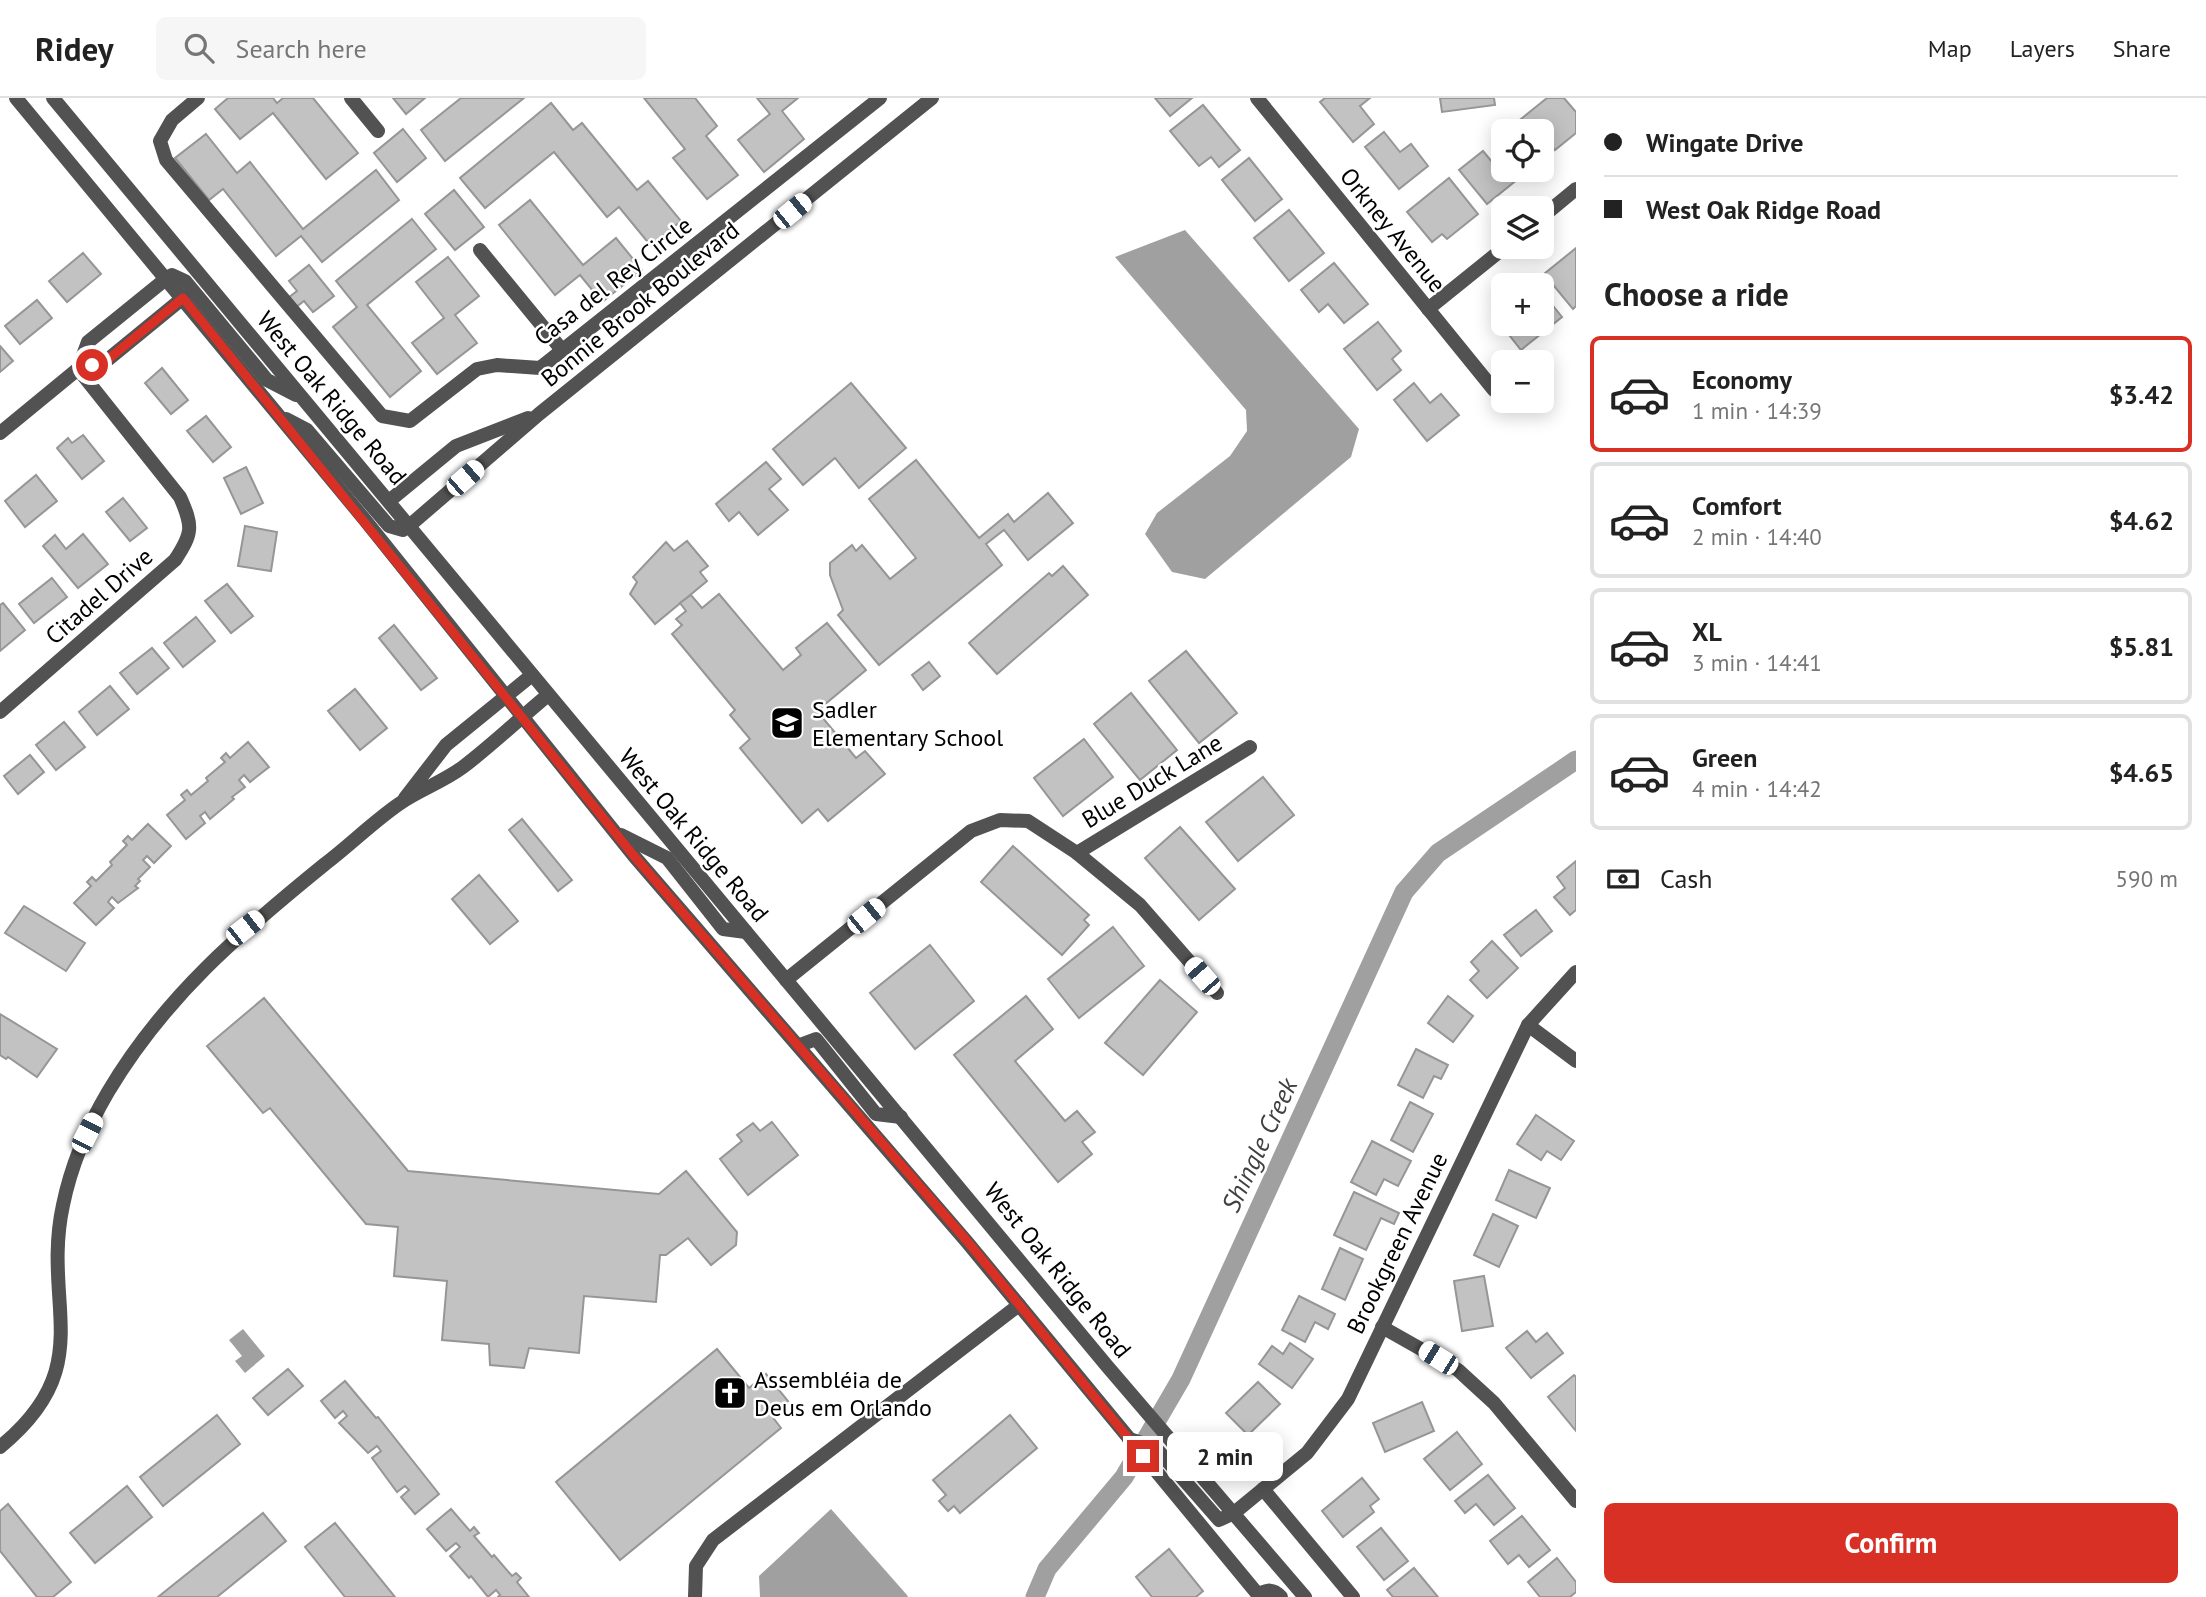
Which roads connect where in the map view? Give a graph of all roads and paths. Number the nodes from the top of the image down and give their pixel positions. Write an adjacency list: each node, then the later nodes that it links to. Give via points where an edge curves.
1 (16, 98): 13 (street, West Oak Ridge Road)
2 (53, 98): 19 (street, West Oak Ridge Road)
3 (198, 98): 16 (street, Casa del Rey Circle, via 172,120 160,141 166,160 382,416 410,421 477,369 496,365 540,368)
4 (351, 98): 8 (street)
5 (880, 98): 16 (street, Casa del Rey Circle)
6 (932, 98): 20 (street, Bonnie Brook Boulevard)
7 (1257, 98): 15 (street, Orkney Avenue)
8 (378, 131)
9 (1576, 189): 10 (street)
10 (1554, 206)
11 (480, 250): 16 (street)
12 (1491, 258): 15 (street)
13 (167, 278): 14 (street, West Oak Ridge Road); 17 (street, via 88,342); 19 (street, via 172,275 185,281 267,380)
14 (183, 298): 17 (street, via 106,361); 21 (street, West Oak Ridge Road)
15 (1428, 309): 18 (street, Orkney Avenue)
16 (562, 350)
17 (78, 369): 22 (street); 28 (street, Citadel Drive, via 180,497 191,521 189,540 175,560)
18 (1491, 386)
19 (303, 398): 23 (street, West Oak Ridge Road)
20 (539, 414): 23 (street, Bonnie Brook Boulevard, via 456,446); 24 (street, Bonnie Brook Boulevard)
21 (278, 415): 24 (street, via 307,430 389,526 403,530); 27 (street, West Oak Ridge Road)
22 (0, 433)
23 (389, 501): 24 (street, West Oak Ridge Road)
24 (410, 526): 25 (street, West Oak Ridge Road)
25 (532, 675): 26 (street, West Oak Ridge Road); 27 (street)
26 (548, 695): 29 (street); 34 (street, West Oak Ridge Road)
27 (507, 696): 29 (street, West Oak Ridge Road); 31 (street, via 446,745)
28 (0, 712)
29 (522, 717): 31 (street, via 462,768); 32 (street, West Oak Ridge Road)
30 (1250, 747): 33 (street, Blue Duck Lane)
31 (399, 804): 45 (street, via 245,928 183,988 106,1094 83,1142 63,1205 57,1278 64,1329 58,1367 40,1408)
32 (614, 831): 34 (street, via 667,859 723,929); 39 (street, West Oak Ridge Road)
33 (1077, 853): 36 (street, via 1028,821 1000,820 971,831); 37 (street, via 1140,905)
34 (746, 932): 36 (street, West Oak Ridge Road)
35 (1576, 972): 38 (street, Brookgreen Avenue)
36 (786, 980): 41 (street, West Oak Ridge Road)
37 (1217, 993)
38 (1528, 1025): 40 (street); 43 (street, Brookgreen Avenue)
39 (800, 1045): 41 (street, via 816,1039 877,1114); 42 (street, West Oak Ridge Road)
40 (1576, 1061)
41 (901, 1117): 48 (street, West Oak Ridge Road)
42 (1019, 1305): 44 (street, West Oak Ridge Road); 50 (street, via 713,1540 696,1566)
43 (1382, 1327): 46 (street, Brookgreen Avenue, via 1348,1399 1307,1453); 47 (street, via 1458,1370 1494,1403)
44 (1129, 1438): 48 (street, via 1155,1447 1219,1520); 49 (street, West Oak Ridge Road)
45 (0, 1447)
46 (1263, 1489): 48 (street, Brookgreen Avenue); 53 (street)
47 (1576, 1501)
48 (1234, 1513): 52 (street, West Oak Ridge Road)
49 (1258, 1596): 51 (street, via 1269,1590)
50 (695, 1597)
51 (1281, 1597)
52 (1305, 1597)
53 (1353, 1597)

